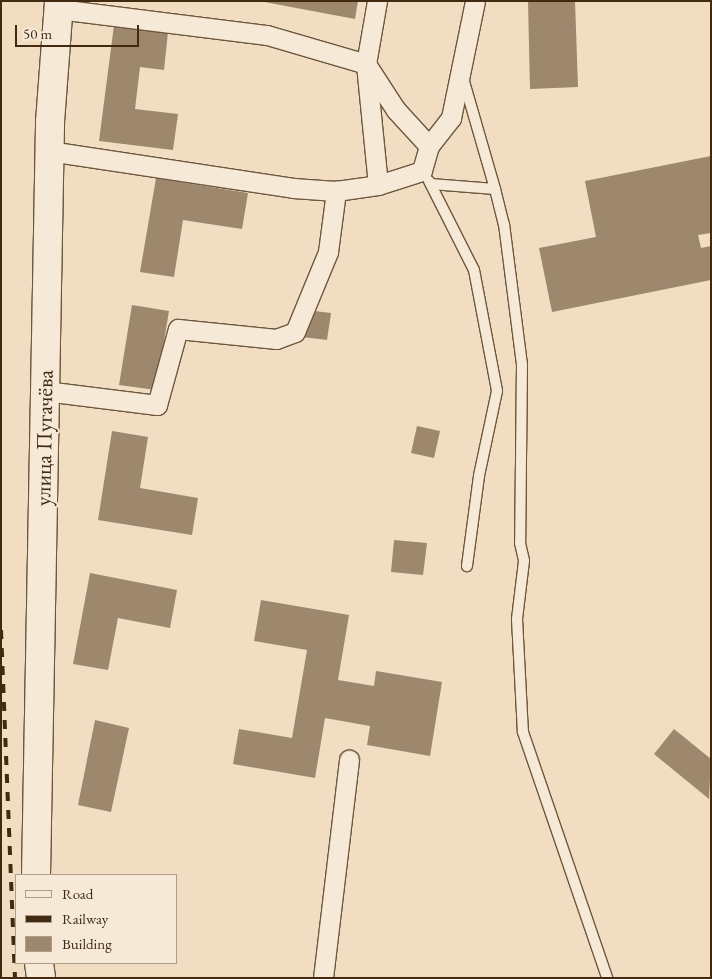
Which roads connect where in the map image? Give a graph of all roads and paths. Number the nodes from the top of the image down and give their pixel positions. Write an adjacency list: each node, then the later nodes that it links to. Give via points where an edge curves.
1 (377, 1): 4 (street)
2 (475, 1): 5 (street)
3 (58, 5): 4 (street, via 267,35); 7 (street, улица Пугачёва)
4 (366, 64): 6 (street, via 396,110); 9 (street)
5 (462, 75): 6 (street, via 451,118); 10 (lane)
6 (429, 146): 8 (street)
7 (49, 151): 11 (street); 12 (street, улица Пугачёва)
8 (426, 177): 9 (street); 10 (lane); 13 (lane, via 474,270 498,391 479,476)
9 (378, 185): 11 (street)
10 (495, 189): 19 (lane, via 522,364 520,543 524,561 517,619 523,732)
11 (336, 191): 12 (street, via 328,252 295,332 276,339 178,328 157,405)
12 (45, 391): 15 (street, улица Пугачёва)
13 (467, 566)
14 (349, 760): 18 (street)
15 (36, 874)
16 (39, 964): 17 (street)
17 (41, 978)
18 (323, 978)
19 (607, 978)

